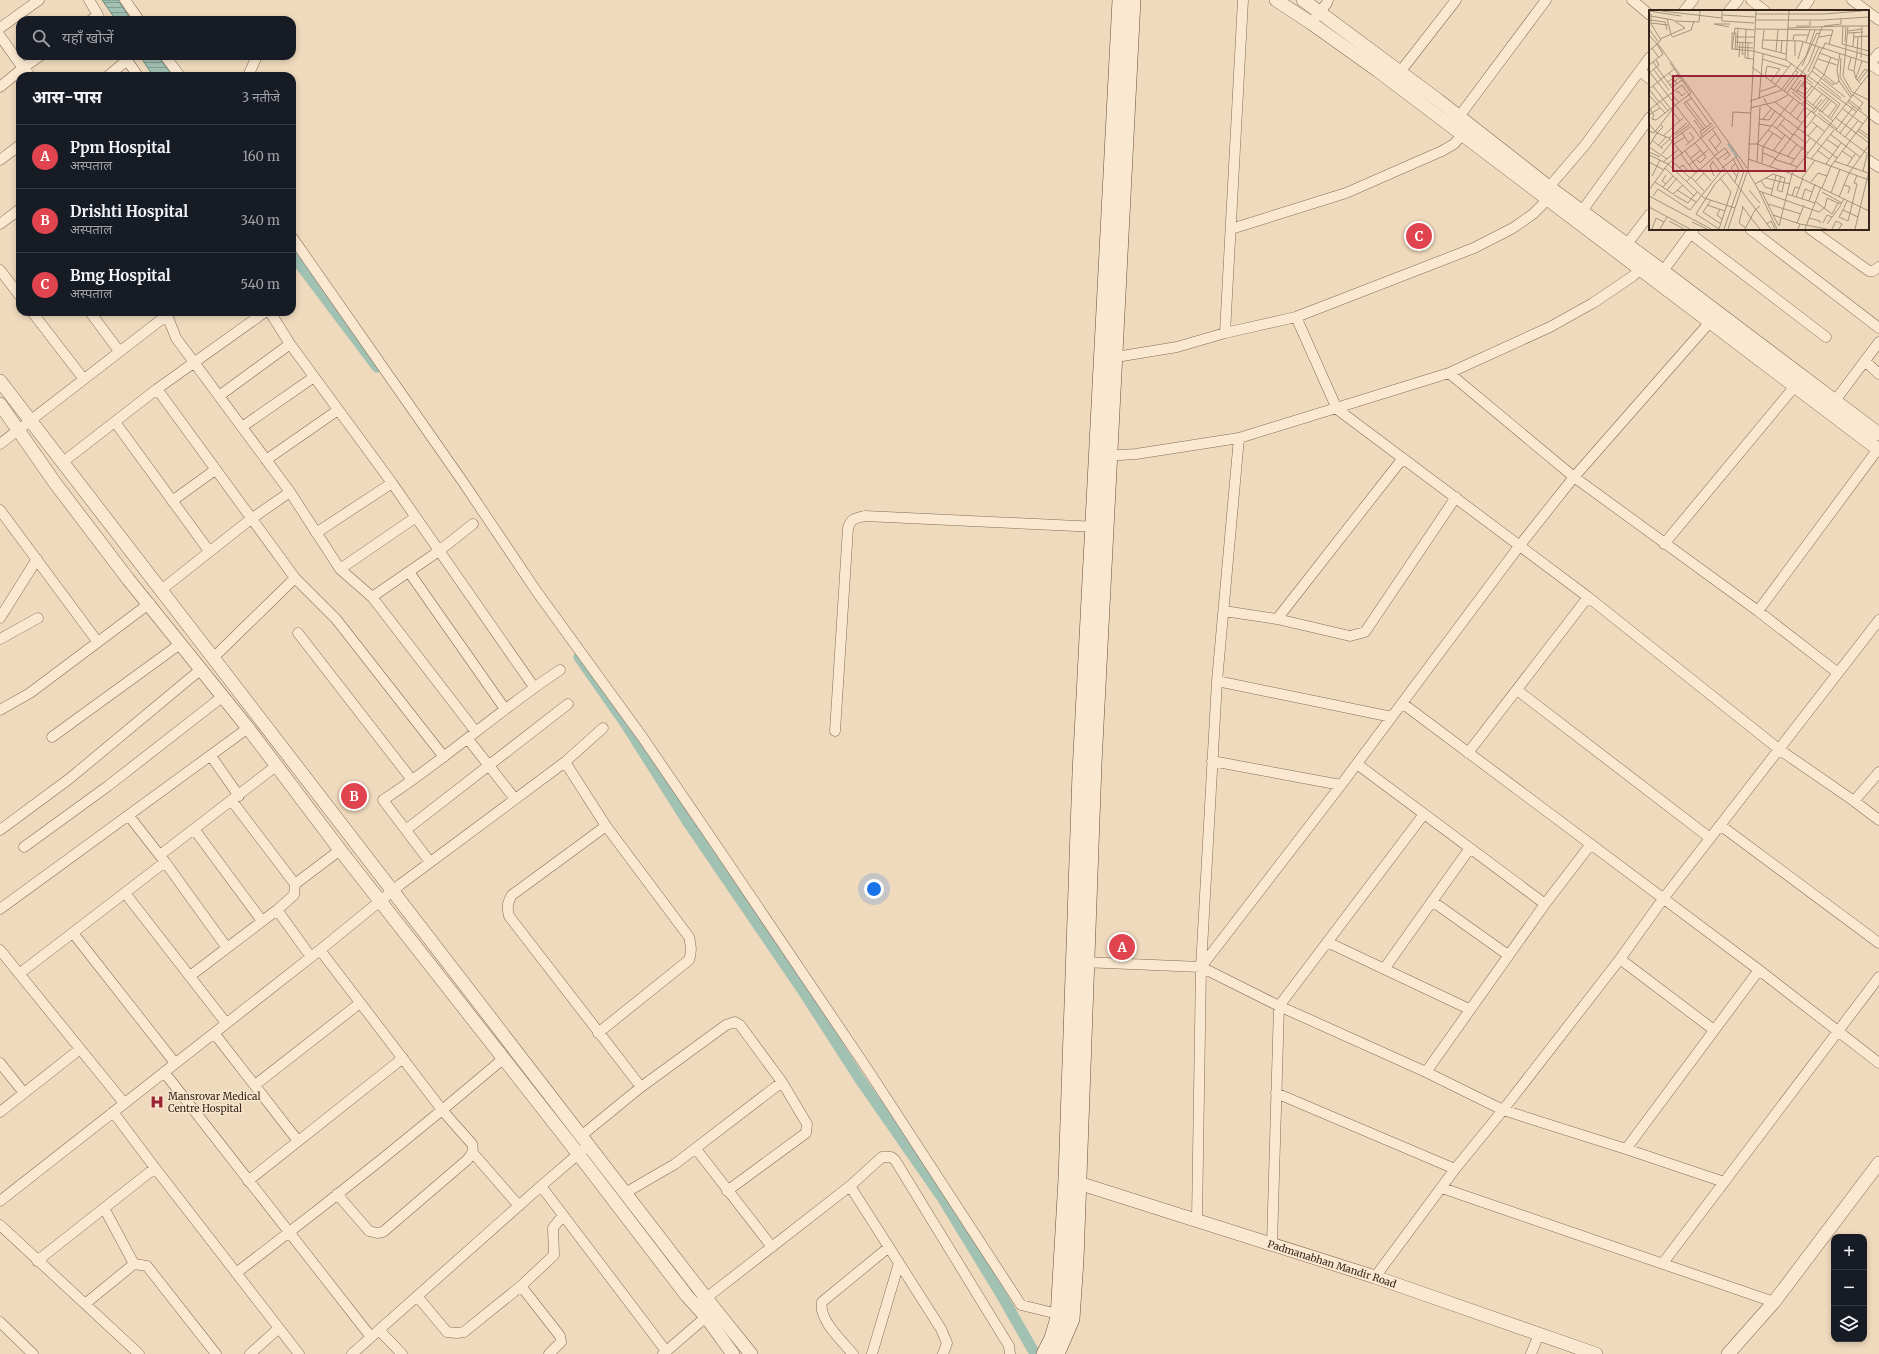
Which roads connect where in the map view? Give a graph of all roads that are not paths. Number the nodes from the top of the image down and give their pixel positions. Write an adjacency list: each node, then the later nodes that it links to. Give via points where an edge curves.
1 (39, 0): 26 (street)
2 (89, 0): 27 (street)
3 (125, 0): 28 (street)
4 (1120, 0): 96 (main road)
5 (1134, 0): 95 (main road)
6 (1243, 0): 70 (street)
7 (1276, 0): 31 (street)
8 (1303, 0): 23 (street)
9 (1328, 0): 23 (street)
10 (1456, 0): 51 (street)
11 (1546, 0): 58 (street)
12 (1632, 0): 25 (street)
13 (1693, 0): 18 (street)
14 (1738, 0): 19 (street)
15 (1751, 0): 20 (street)
16 (1809, 0): 21 (street)
17 (1852, 0): 22 (street)
18 (1685, 10)
19 (1730, 10)
20 (1764, 10)
21 (1802, 10)
22 (1864, 10)
23 (1320, 12): 31 (street); 51 (street)
24 (1869, 13): 30 (street)
25 (1649, 14)
26 (17, 16)
27 (95, 16)
28 (136, 16)
29 (16, 17): 32 (street)
30 (1879, 20)
31 (1311, 23): 58 (street)
32 (0, 28)
33 (0, 36): 35 (street)
34 (1879, 53): 43 (street)
35 (16, 57)
36 (1649, 58): 45 (street)
37 (18, 60): 46 (street)
38 (37, 60): 46 (street)
39 (123, 60): 47 (street)
40 (126, 60): 48 (street)
41 (168, 60): 49 (street)
42 (255, 60): 50 (street)
43 (1869, 65): 44 (street)
44 (1879, 70)
45 (1640, 71): 53 (street); 64 (street, via 1585,145)
46 (27, 72)
47 (112, 72)
48 (135, 72)
49 (177, 72)
50 (250, 72)
51 (1400, 72): 58 (street)
52 (16, 78): 54 (street)
53 (1649, 79)
54 (0, 87)
55 (1869, 112): 57 (street)
56 (1649, 118): 66 (street)
57 (1879, 119)
58 (1455, 122): 59 (street); 64 (street)
59 (1462, 135): 65 (street); 70 (street, via 1454,144 1442,151 1346,193)
60 (16, 148): 61 (street)
61 (0, 160)
62 (1869, 161): 63 (street)
63 (1879, 167)
64 (1549, 187): 66 (street)
65 (1548, 200): 75 (street); 87 (street, via 1513,228 1474,248)
66 (1582, 211): 75 (street)
67 (16, 215): 69 (street)
68 (1649, 216): 75 (street)
69 (0, 224)
70 (1231, 229): 90 (street)
71 (1751, 230): 89 (street)
72 (1811, 230): 76 (street, via 1869,271)
73 (1692, 231): 79 (street); 91 (street)
74 (296, 243): 296 (street, via 537,592 644,738 868,1070 1021,1305)
75 (1630, 251): 77 (street); 79 (street)
76 (1879, 267)
77 (1640, 269): 88 (street); 99 (street, via 1593,303 1550,327)
78 (0, 270): 80 (street)
79 (1663, 270): 108 (street)
80 (16, 291)
81 (35, 316): 102 (street)
82 (93, 316): 94 (street)
83 (165, 316): 94 (street)
84 (170, 316): 98 (street, via 176,338)
85 (260, 316): 98 (street)
86 (272, 316): 93 (street)
87 (1296, 317): 90 (street); 109 (street)
88 (1710, 322): 104 (street); 124 (street)
89 (1879, 328)
90 (1225, 333): 95 (street, via 1177,347)
91 (1826, 337)
92 (1879, 342): 97 (street)
93 (290, 344): 101 (street); 106 (street)
94 (119, 352): 102 (street)
95 (1115, 357): 96 (street); 119 (main road)
96 (1100, 359): 119 (main road)
97 (1865, 361): 100 (street); 108 (street)
98 (195, 363): 105 (street); 106 (street)
99 (1449, 374): 109 (street); 124 (street)
100 (1879, 374)
101 (314, 377): 110 (street); 113 (street)
102 (83, 378): 111 (street)
103 (0, 380): 111 (street)
104 (1795, 386): 108 (street); 135 (street)
105 (157, 389): 112 (street); 123 (street)
106 (219, 396): 113 (street)
107 (0, 404): 114 (street)
108 (1831, 406): 115 (street); 118 (street)
109 (1337, 409): 116 (street); 120 (street)
110 (338, 410): 121 (street); 125 (street)
111 (29, 419): 114 (street); 122 (street)
112 (115, 422): 122 (street); 128 (street)
113 (242, 427): 121 (street)
114 (19, 429): 117 (street); 146 (street, via 55,483 128,579)
115 (1879, 434)
116 (1239, 438): 119 (street, via 1136,454); 147 (street)
117 (0, 444)
118 (1878, 450): 148 (street)
119 (1103, 456): 133 (main road)
120 (1403, 458): 127 (street); 151 (street)
121 (266, 460): 126 (street)
122 (63, 462): 143 (street)
123 (215, 470): 128 (street); 131 (street)
124 (1574, 477): 135 (street); 136 (street)
125 (392, 483): 130 (street); 134 (street)
126 (290, 492): 131 (street); 134 (street)
127 (1456, 497): 136 (street); 151 (street, via 1365,632 1350,636)
128 (172, 501): 137 (street)
129 (0, 510): 139 (street)
130 (416, 517): 138 (street); 140 (street)
131 (250, 519): 137 (street); 142 (street)
132 (473, 524): 138 (street)
133 (1099, 527): 172 (street, via 865,516 855,518 848,528); 224 (main road)
134 (316, 533): 140 (street)
135 (1664, 544): 148 (street)
136 (1520, 545): 145 (street); 165 (street)
137 (209, 551): 143 (street)
138 (439, 551): 141 (street); 162 (street)
139 (37, 559): 149 (street); 155 (street)
140 (340, 569): 144 (street)
141 (409, 572): 144 (street); 167 (street)
142 (295, 578): 157 (street); 178 (street, via 336,619)
143 (161, 590): 157 (street)
144 (372, 597): 173 (street)
145 (1588, 597): 163 (street); 175 (street)
146 (150, 603): 155 (street); 156 (street)
147 (1224, 611): 151 (street); 161 (street)
148 (1758, 611): 160 (street)
149 (0, 618)
150 (38, 618): 154 (street)
151 (1278, 619)
152 (1879, 620): 160 (street)
153 (298, 633): 185 (street)
154 (0, 639)
155 (97, 642): 168 (street, via 30,693)
156 (180, 644): 158 (street); 174 (street)
157 (213, 658): 206 (street)
158 (200, 670): 164 (street); 197 (street, via 69,779)
159 (560, 670): 162 (street)
160 (1838, 673): 175 (street)
161 (1217, 681): 169 (street); 179 (street)
162 (534, 686): 167 (street)
163 (1517, 690): 176 (street); 198 (street)
164 (222, 697): 170 (street); 200 (street, via 108,786)
165 (1402, 703): 169 (street); 176 (street)
166 (568, 704): 182 (street)
167 (505, 709): 173 (street)
168 (0, 710)
169 (1392, 717): 181 (street)
170 (248, 728): 177 (street); 183 (street)
171 (603, 728): 180 (street)
172 (835, 731)
173 (472, 735): 178 (street); 182 (street)
174 (52, 737)
175 (1780, 750): 189 (street); 193 (street)
176 (1468, 754): 199 (street)
177 (211, 756): 187 (street); 191 (street)
178 (444, 757): 185 (street)
179 (1212, 761): 186 (street); 225 (street)
180 (565, 762): 188 (street); 194 (street)
181 (1357, 764): 186 (street); 190 (street)
182 (489, 765): 188 (street); 196 (street)
183 (276, 766): 187 (street); 202 (street)
184 (1879, 772): 189 (street)
185 (412, 780): 196 (street, via 383,800)
186 (1341, 785): 225 (street)
187 (236, 798): 195 (street); 205 (street)
188 (515, 799): 204 (street)
189 (1854, 801): 192 (street)
190 (1424, 814): 201 (street); 216 (street)
191 (129, 816): 203 (street); 212 (street)
192 (1879, 820)
193 (1720, 825): 198 (street); 217 (street)
194 (606, 826): 238 (street, via 689,937 692,953 689,960); 238 (street, via 512,895 508,902 509,916)
195 (194, 829): 203 (street); 214 (street)
196 (407, 829): 204 (street)
197 (0, 830)
198 (1710, 838): 208 (street)
199 (1592, 844): 208 (street); 211 (street)
200 (24, 847)
201 (1470, 848): 209 (street); 211 (street)
202 (340, 850): 205 (street); 210 (street)
203 (163, 859): 207 (street); 218 (street)
204 (430, 862): 206 (street)
205 (296, 884): 213 (street, via 294,895)
206 (392, 891): 210 (street); 258 (street)
207 (125, 893): 215 (street); 229 (street)
208 (1663, 899): 223 (street); 227 (street)
209 (1432, 901): 221 (street); 226 (street)
210 (380, 902): 220 (street); 241 (street)
211 (1545, 904): 221 (street)
212 (0, 909)
213 (277, 910): 214 (street); 222 (street)
214 (262, 921): 218 (street)
215 (73, 933): 228 (street); 243 (street)
216 (1327, 942): 226 (street); 232 (street)
217 (1879, 943)
218 (227, 948): 229 (street)
219 (0, 950): 228 (street)
220 (320, 950): 222 (street); 231 (street)
221 (1508, 955): 233 (street)
222 (311, 957): 234 (street)
223 (1620, 959): 235 (street); 254 (street)
224 (1079, 962): 225 (street); 267 (main road)
225 (1201, 967): 232 (street); 279 (street)
226 (1384, 969): 233 (street)
227 (1759, 970): 235 (street); 236 (street)
228 (19, 974): 239 (street)
229 (190, 976): 234 (street)
230 (1879, 977): 236 (street)
231 (360, 1003): 240 (street); 248 (street)
232 (1279, 1006): 246 (street); 251 (street)
233 (1468, 1009): 246 (street)
234 (226, 1023): 237 (street)
235 (1714, 1030): 260 (street)
236 (1838, 1031): 244 (street); 268 (street)
237 (214, 1032): 243 (street); 248 (street)
238 (598, 1033): 249 (street)
239 (80, 1049): 250 (street); 252 (street)
240 (402, 1058): 253 (street); 257 (street)
241 (502, 1059): 253 (street); 262 (street)
242 (0, 1063): 250 (street)
243 (175, 1063): 245 (street)
244 (1879, 1063)
245 (164, 1072): 252 (street); 266 (street)
246 (1426, 1072): 254 (street)
247 (782, 1082): 249 (street, via 740,1025 735,1022 726,1025); 259 (street); 272 (street, via 807,1124 806,1133)
248 (255, 1085): 257 (street)
249 (641, 1087): 258 (street)
250 (24, 1093): 255 (street)
251 (1276, 1093): 265 (street); 282 (street)
252 (124, 1103): 256 (street)
253 (442, 1110): 261 (street, via 472,1144); 274 (street)
254 (1503, 1110): 260 (street); 265 (street)
255 (0, 1112)
256 (114, 1112): 264 (street); 275 (street)
257 (298, 1141): 266 (street)
258 (585, 1141): 262 (street); 273 (street)
259 (696, 1149): 272 (street); 273 (street)
260 (1626, 1149): 268 (street)
261 (473, 1153): 274 (street, via 383,1232 369,1231); 276 (street)
262 (578, 1155): 269 (street); 293 (street)
263 (1879, 1163): 294 (street)
264 (154, 1168): 277 (street); 289 (street)
265 (1455, 1170): 271 (street)
266 (248, 1181): 281 (street)
267 (1072, 1181): 279 (street, Padmanabhan Mandir Road); 296 (main road); 303 (main road, via 1072,1319)
268 (1724, 1182): 287 (street)
269 (541, 1186): 276 (street); 278 (street)
270 (850, 1186): 283 (street); 284 (street); 305 (street, via 882,1157 891,1157 895,1160)
271 (1442, 1188): 287 (street); 290 (street)
272 (727, 1191): 283 (street)
273 (625, 1193): 293 (street)
274 (337, 1194): 281 (street)
275 (0, 1201)
276 (519, 1206): 292 (street)
277 (104, 1208): 285 (street); 288 (street)
278 (563, 1215): 291 (street, via 553,1228 554,1255); 304 (street)
279 (1196, 1219): 282 (street, Padmanabhan Mandir Road)
280 (0, 1225): 285 (street)
281 (289, 1233): 289 (street); 302 (street)
282 (1272, 1244): 290 (street, Padmanabhan Mandir Road)
283 (772, 1247): 293 (street)
284 (889, 1247): 286 (street); 316 (street, via 822,1302 820,1309 824,1318)
285 (37, 1261): 295 (street)
286 (899, 1263): 317 (street); 318 (street, via 945,1336)
287 (1663, 1263): 294 (street)
288 (134, 1264): 295 (street); 308 (street, via 147,1266)
289 (236, 1273): 299 (street)
290 (1375, 1277): 301 (street, Padmanabhan Mandir Road)
291 (521, 1286): 292 (street, via 464,1332 457,1333 447,1332); 313 (street, via 560,1336 561,1342)
292 (417, 1296): 300 (street)
293 (701, 1302): 297 (street); 315 (street)
294 (1774, 1302): 321 (street)
295 (85, 1304): 307 (street)
296 (1058, 1314): 303 (main road)
297 (706, 1317): 304 (street); 314 (street)
298 (0, 1322): 306 (street)
299 (279, 1328): 309 (street); 310 (street)
300 (379, 1330): 302 (street); 312 (street)
301 (1539, 1334): 319 (street); 320 (street, Padmanabhan Mandir Road)
302 (371, 1337): 311 (street)
303 (1055, 1347)
304 (664, 1352)
305 (1011, 1353)
306 (33, 1354)
307 (139, 1354)
308 (216, 1354)
309 (250, 1354)
310 (299, 1354)
311 (352, 1354)
312 (402, 1354)
313 (549, 1354)
314 (733, 1354)
315 (750, 1354)
316 (853, 1354)
317 (872, 1354)
318 (943, 1354)
319 (1531, 1354)
320 (1596, 1354)
321 (1728, 1354)

